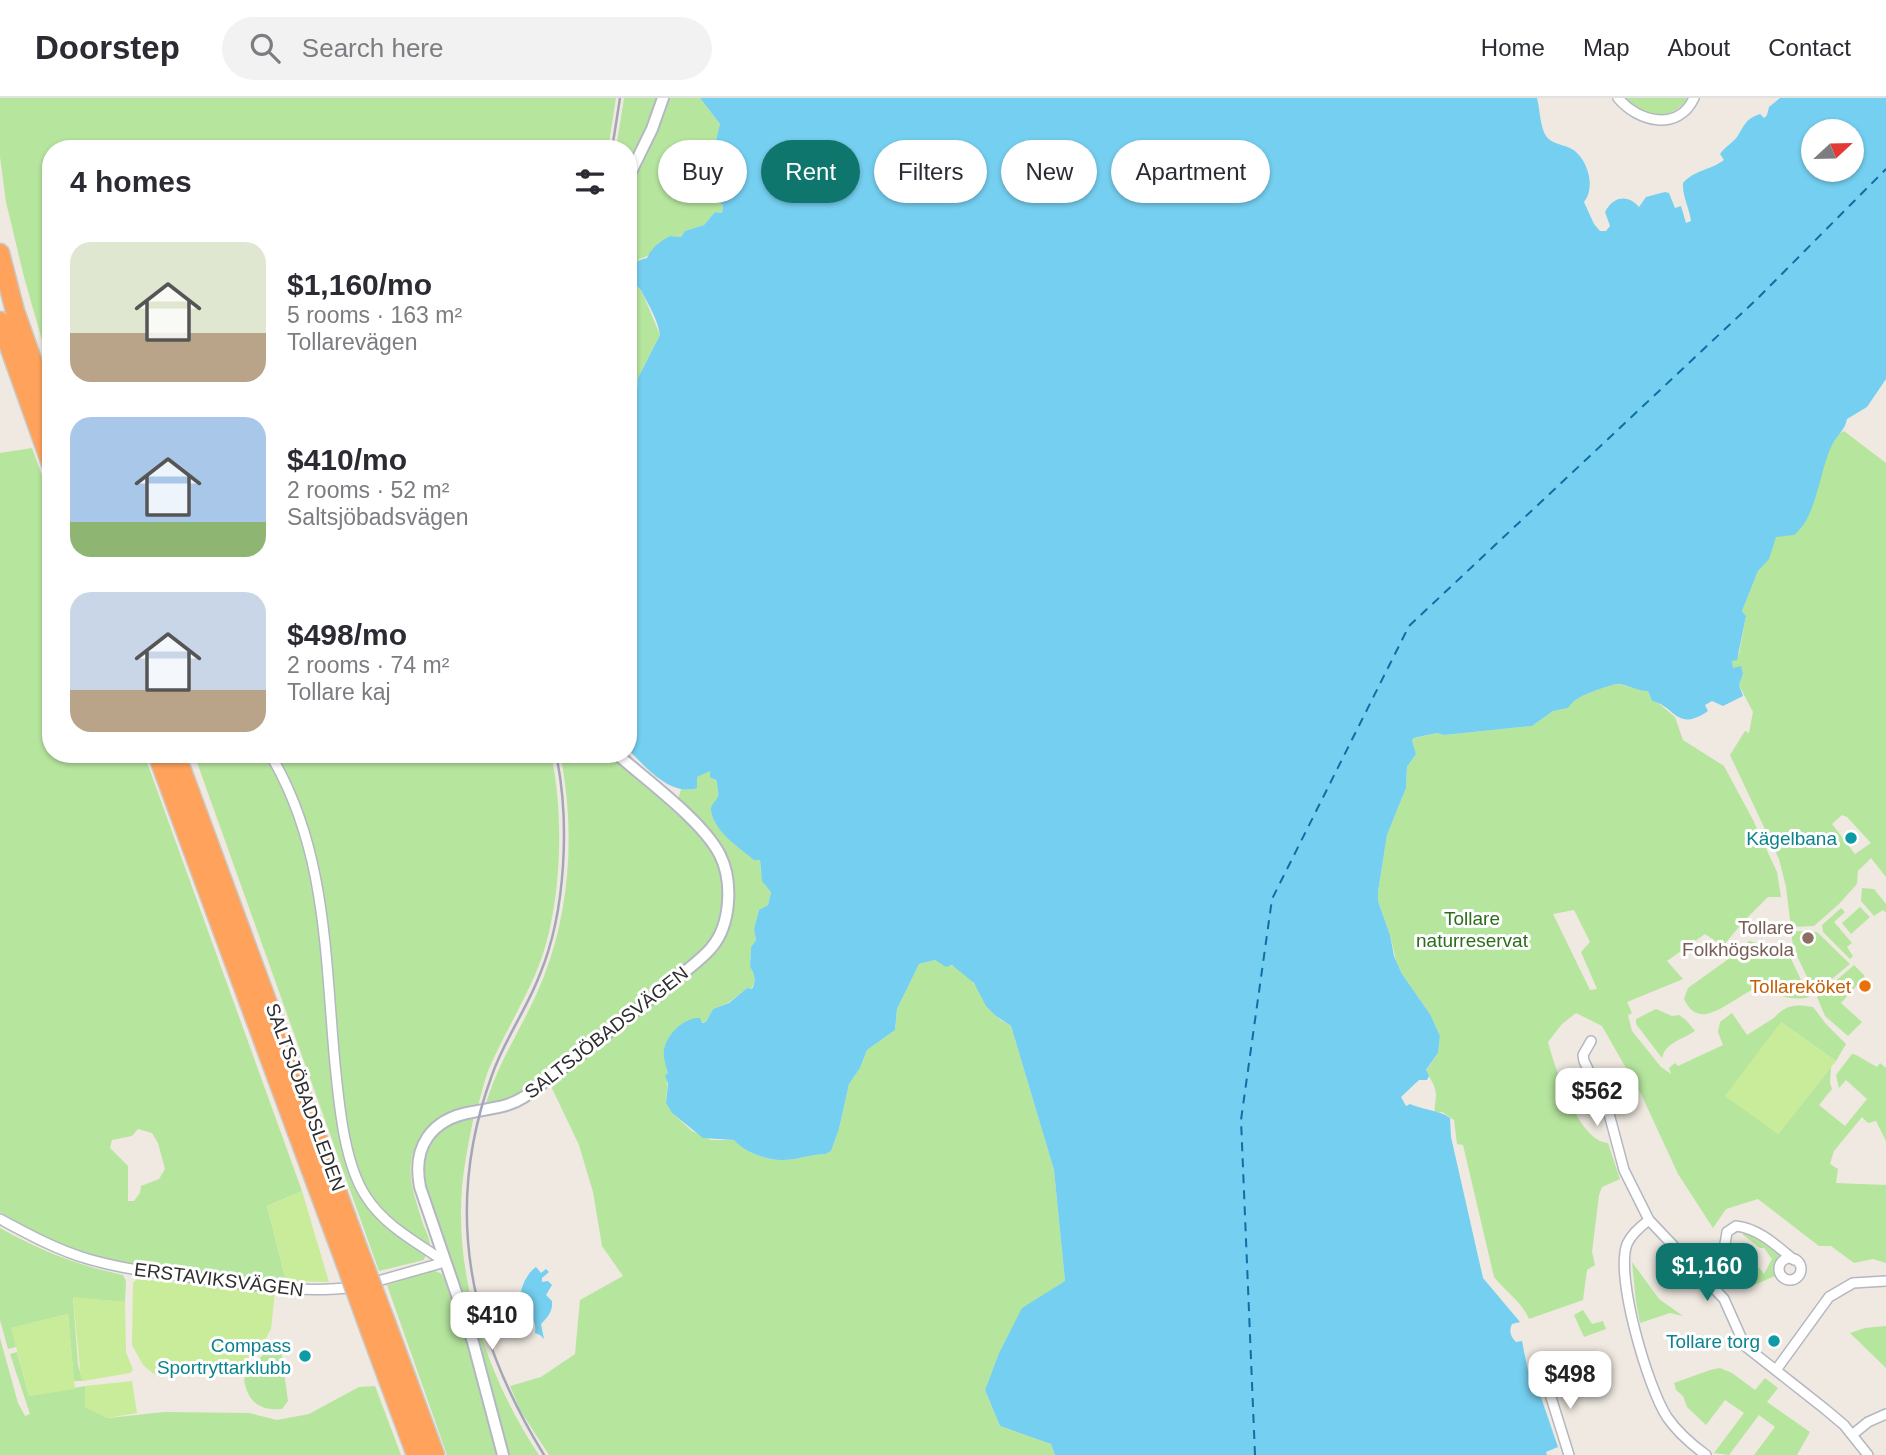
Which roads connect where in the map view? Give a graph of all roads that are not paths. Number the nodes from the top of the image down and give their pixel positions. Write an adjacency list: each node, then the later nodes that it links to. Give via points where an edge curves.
1 (663, 98): 4 (street)
2 (1618, 98): 3 (street, via 1634,113 1660,121 1684,113)
3 (1694, 98)
4 (637, 160)
5 (0, 253): 7 (highway)
6 (0, 321): 8 (highway)
7 (42, 388)
8 (42, 439)
9 (160, 763): 17 (highway, SALTSJÖBADSLEDEN)
10 (179, 763): 17 (highway, SALTSJÖBADSLEDEN)
11 (275, 763): 18 (street, via 296,803 317,878 338,1096 356,1174 367,1198 390,1223)
12 (627, 763): 18 (street, SALTSJÖBADSVÄGEN, via 720,854 728,901 720,932 703,955 524,1097 506,1107 461,1114 431,1132 418,1155 417,1175)
13 (1591, 1041): 15 (street, via 1584,1061 1608,1110 1624,1170)
14 (0, 1219): 18 (street, ERSTAVIKSVÄGEN, via 86,1259 254,1286 324,1292)
15 (1648, 1220): 19 (street); 30 (street, via 1630,1239 1625,1256 1631,1318 1664,1413 1686,1441)
16 (1794, 1260): 19 (street, via 1761,1234 1735,1226 1727,1233 1722,1256)
17 (354, 1262): 21 (highway, SALTSJÖBADSLEDEN, bridge)
18 (445, 1262): 28 (street, SALTSJÖBADSVÄGEN, via 474,1342)
19 (1702, 1275): 23 (street, via 1724,1299 1745,1346)
20 (1886, 1281): 23 (street, via 1853,1283 1829,1297)
21 (379, 1328): 26 (highway, SALTSJÖBADSLEDEN); 27 (highway, SALTSJÖBADSLEDEN)
22 (1550, 1370): 29 (street, via 1550,1394)
23 (1776, 1370): 25 (street)
24 (1886, 1414): 25 (street)
25 (1852, 1435): 31 (street)
26 (416, 1455)
27 (435, 1455)
28 (503, 1455)
29 (1569, 1455)
30 (1706, 1455)
31 (1868, 1455)

